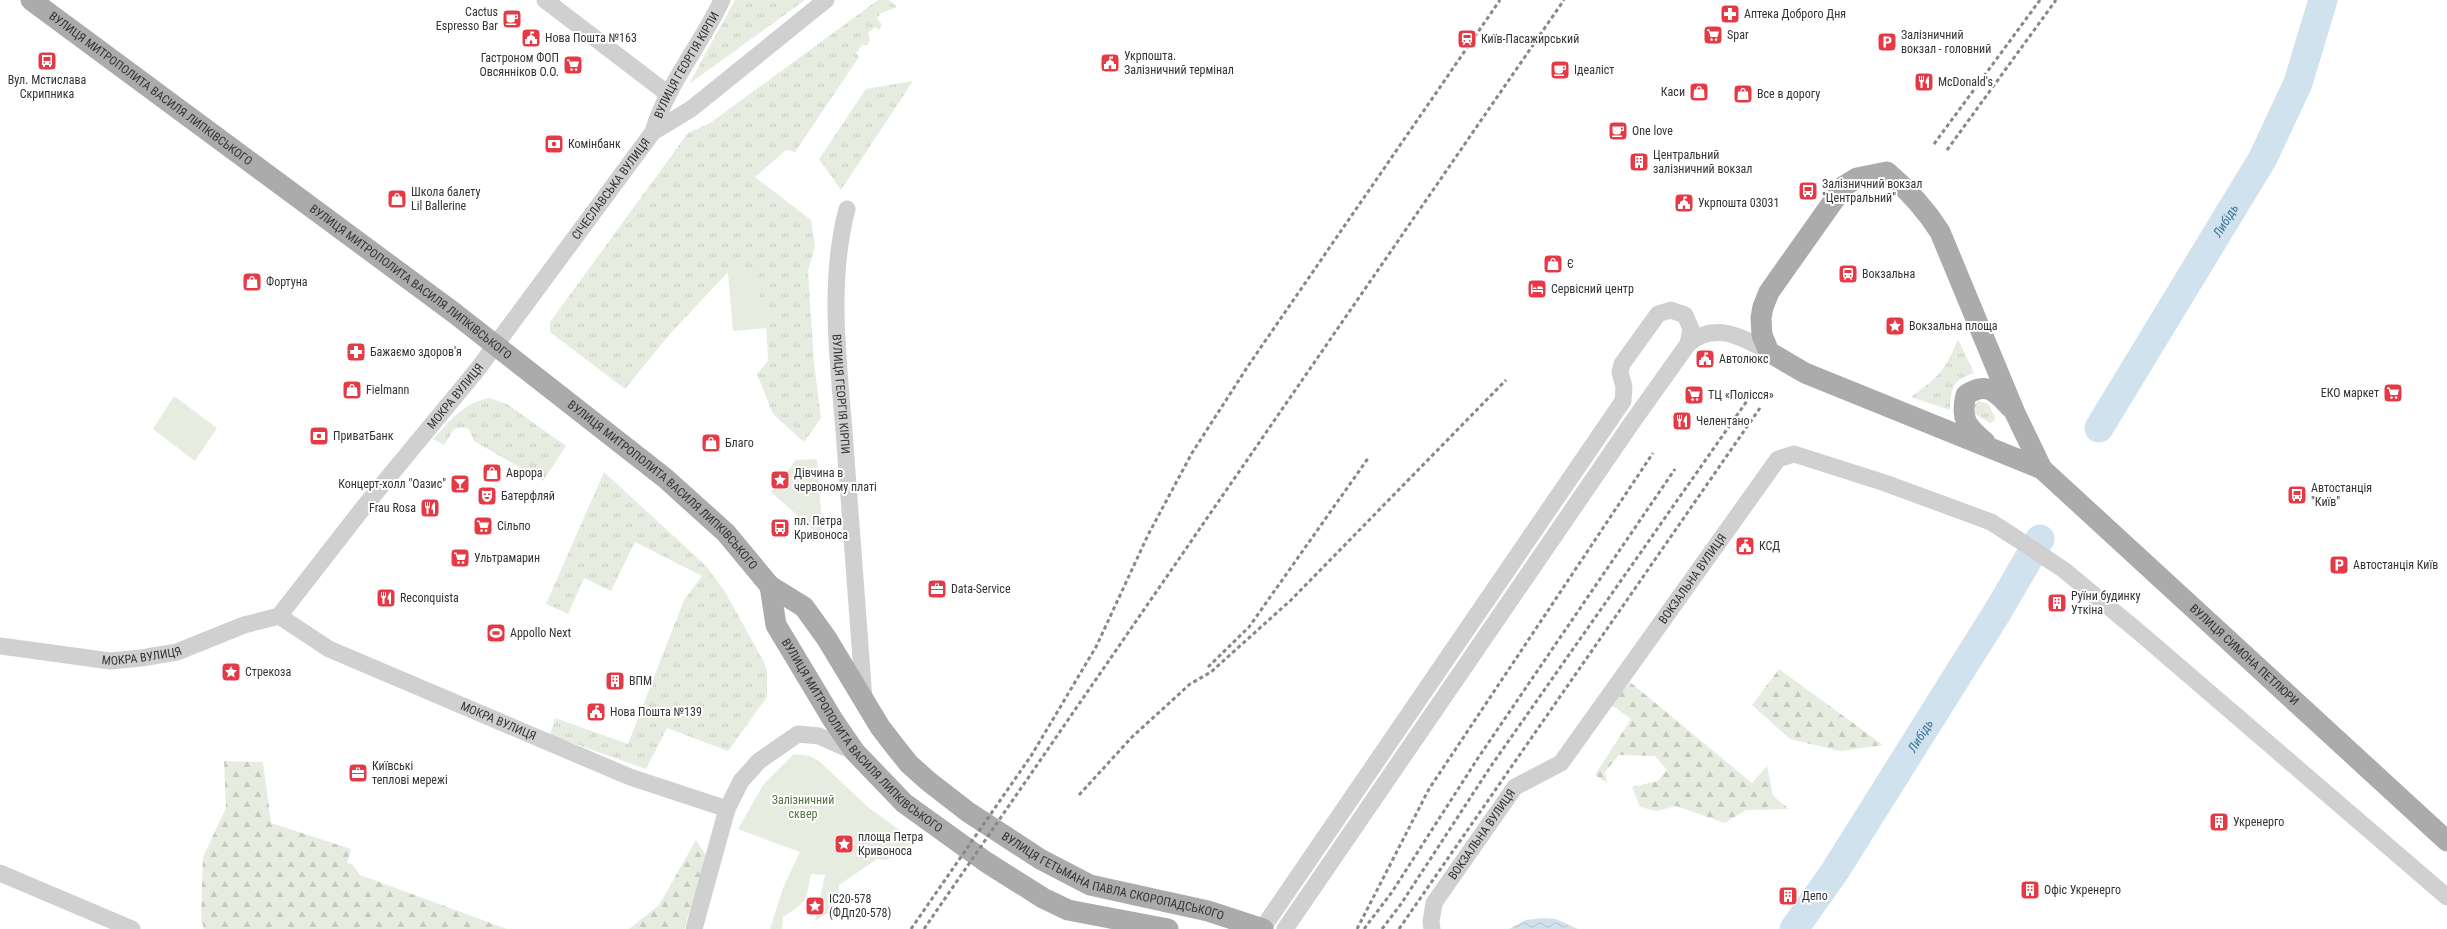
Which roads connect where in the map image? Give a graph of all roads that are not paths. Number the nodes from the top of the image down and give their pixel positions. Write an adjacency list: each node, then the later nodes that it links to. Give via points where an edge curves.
1 (31, 0): 9 (main road, ВУЛИЦЯ МИТРОПОЛИТА ВАСИЛЯ ЛИПКІВСЬКОГО)
2 (545, 0): 5 (street)
3 (722, 0): 5 (street, ВУЛИЦЯ ГЕОРГІЯ КІРПИ)
4 (826, 0): 6 (street, СІЧЕСЛАВСЬКА ВУЛИЦЯ, via 692,109)
5 (668, 94): 6 (street, ВУЛИЦЯ ГЕОРГІЯ КІРПИ, via 659,111)
6 (653, 132): 9 (street, СІЧЕСЛАВСЬКА ВУЛИЦЯ)
7 (847, 209): 19 (street, ВУЛИЦЯ ГЕОРГІЯ КІРПИ, via 839,240 836,285 838,352)
8 (1688, 344): 10 (street, via 1698,335 1710,332 1735,336); 11 (street, via 1692,329 1685,315 1671,310 1658,314 1622,364 1620,372); 12 (street)
9 (496, 345): 16 (main road, ВУЛИЦЯ МИТРОПОЛИТА ВАСИЛЯ ЛИПКІВСЬКОГО, via 665,478 726,533); 17 (street, МОКРА ВУЛИЦЯ)
10 (1763, 349): 13 (main road, via 1761,318 1769,292 1844,186 1857,178 1887,172 1919,202 1940,232); 14 (main road, via 1805,373)
11 (1624, 387): 12 (street, via 1644,395); 29 (street, via 1623,401)
12 (1656, 388): 30 (street)
13 (2015, 413): 14 (main road, via 1998,393 1986,388 1974,390 1966,395 1964,418 1973,432); 15 (main road)
14 (1993, 448): 15 (main road)
15 (2042, 469): 23 (main road, ВУЛИЦЯ СИМОНА ПЕТЛЮРИ)
16 (770, 586): 19 (main road, ВУЛИЦЯ МИТРОПОЛИТА ВАСИЛЯ ЛИПКІВСЬКОГО, via 804,607); 20 (main road, ВУЛИЦЯ МИТРОПОЛИТА ВАСИЛЯ ЛИПКІВСЬКОГО, via 776,625)
17 (279, 616): 18 (street, МОКРА ВУЛИЦЯ, via 244,625 177,652 141,658 110,661); 21 (street, МОКРА ВУЛИЦЯ, via 329,649 638,780)
18 (0, 646)
19 (864, 699): 22 (main road, ВУЛИЦЯ МИТРОПОЛИТА ВАСИЛЯ ЛИПКІВСЬКОГО, via 880,727 909,764)
20 (855, 752): 21 (street, via 819,736 798,734 759,761 741,781); 28 (main road, ВУЛИЦЯ МИТРОПОЛИТА ВАСИЛЯ ЛИПКІВСЬКОГО, via 894,795 1043,898 1068,910)
21 (726, 809): 27 (street)
22 (968, 812): 29 (main road, ВУЛИЦЯ ГЕТЬМАНА ПАВЛА СКОРОПАДСЬКОГО, via 1040,859 1090,886 1175,903)
23 (2447, 841)
24 (0, 874): 26 (street)
25 (2447, 897): 31 (street, ВОКЗАЛЬНА ВУЛИЦЯ, via 2140,633 2053,562 1991,522 1885,483 1794,454 1778,459 1562,763 1515,787 1434,904)
26 (132, 929)
27 (694, 929)
28 (1168, 929)
29 (1262, 929)
30 (1285, 929)
31 (1432, 929)

